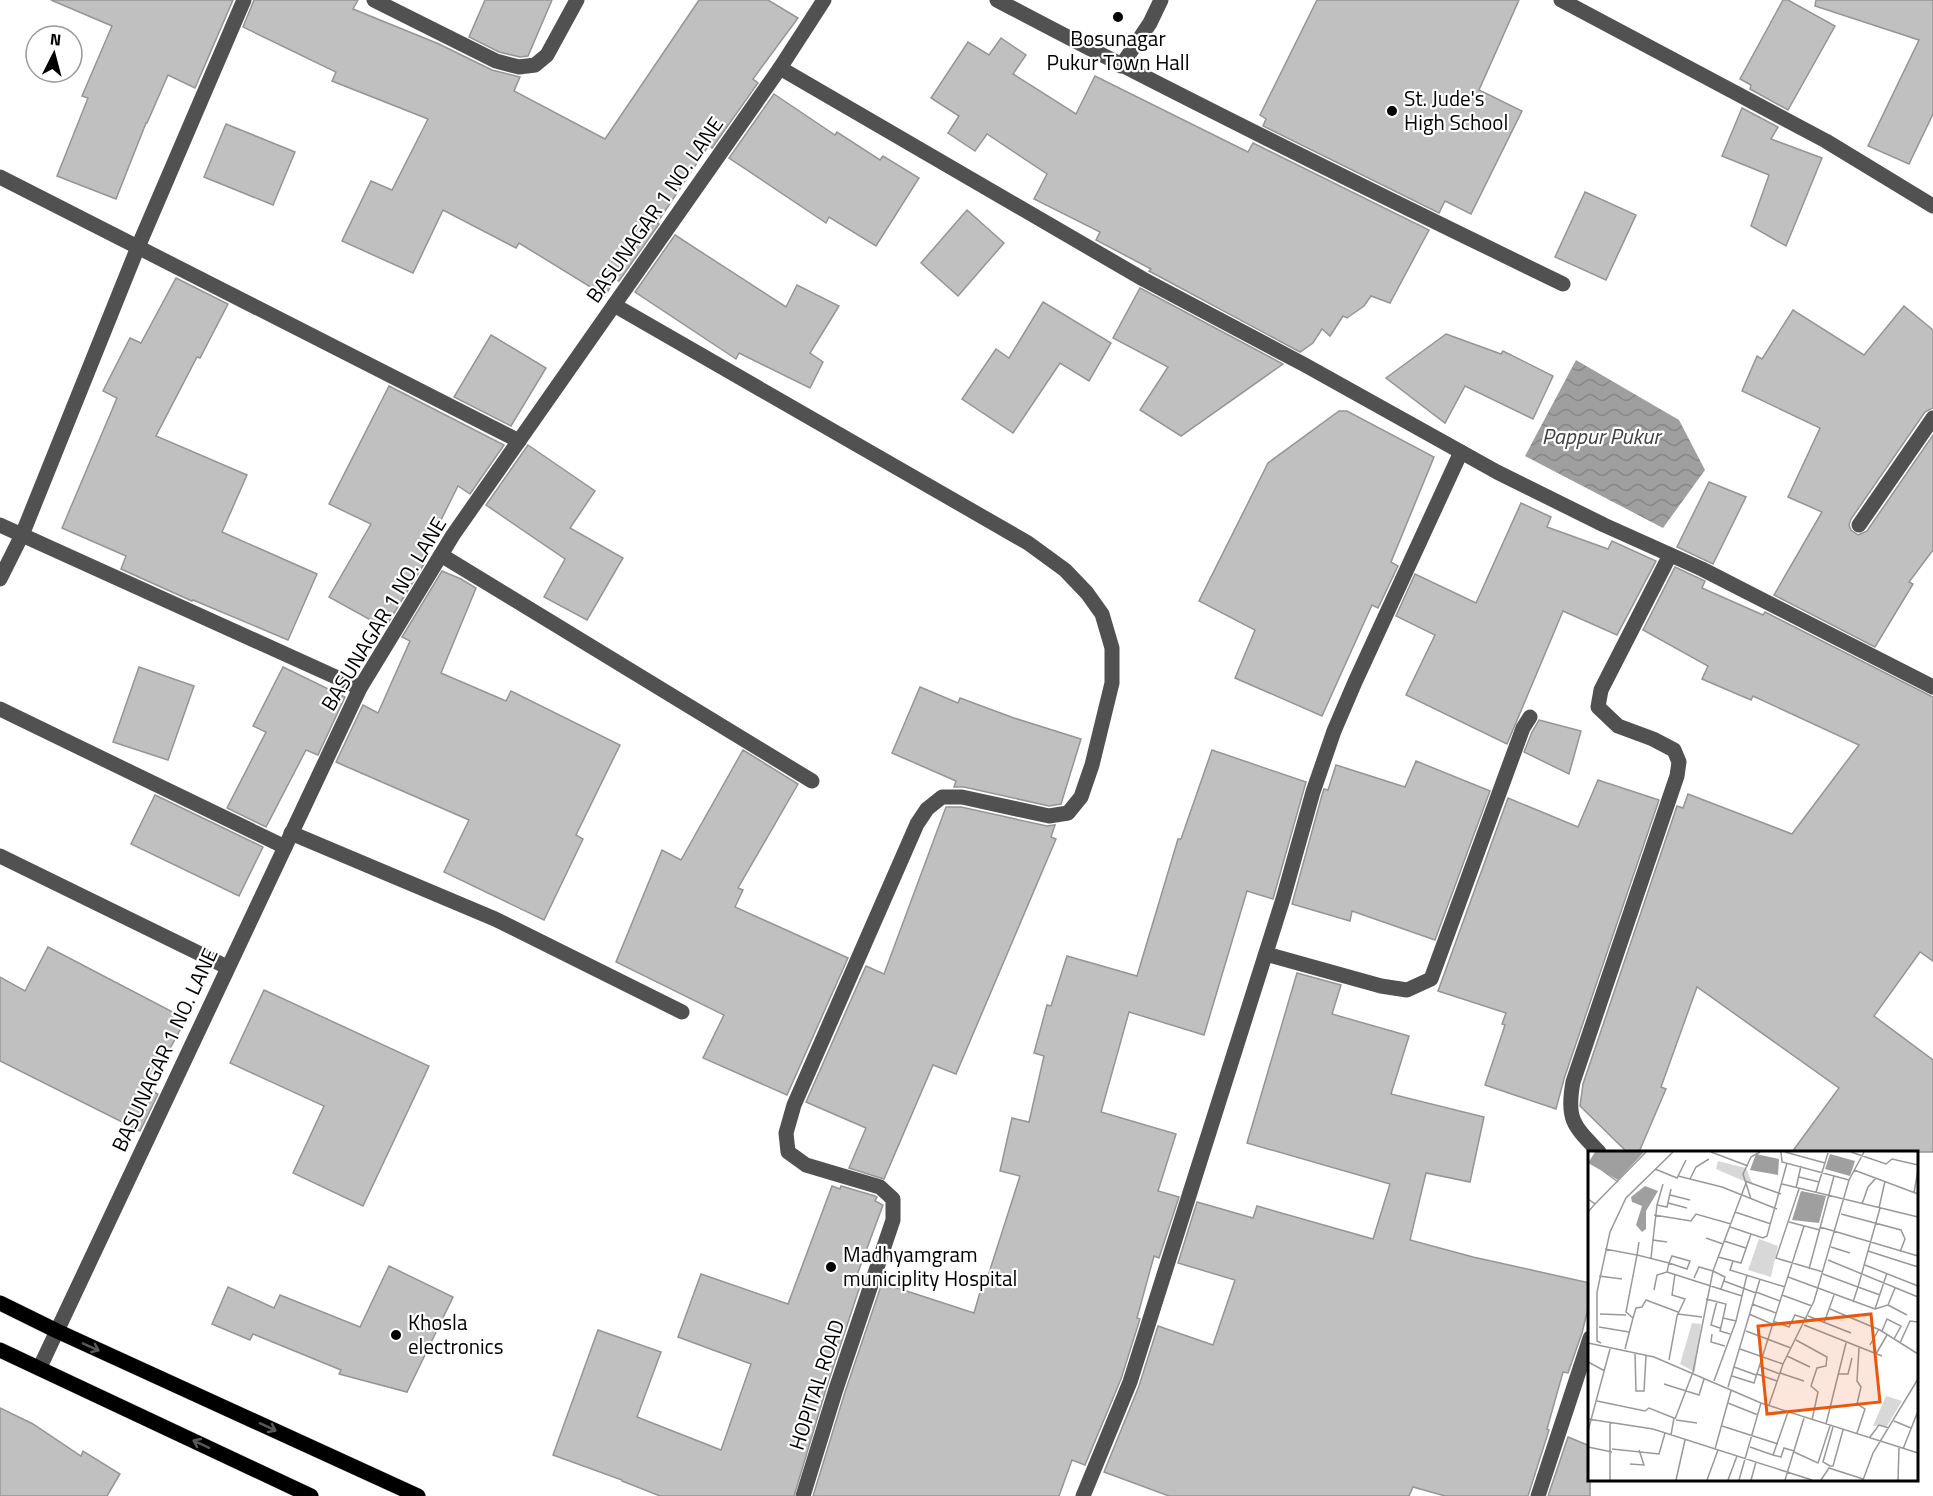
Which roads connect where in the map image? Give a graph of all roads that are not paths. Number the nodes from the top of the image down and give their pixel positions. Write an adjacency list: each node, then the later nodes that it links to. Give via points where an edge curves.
1 (244, 0): 12 (street)
2 (374, 0): 3 (street, via 496,61 519,67 535,65 547,55)
3 (577, 0)
4 (824, 0): 9 (street, BASUNAGAR 1 NO. LANE)
5 (997, 0): 8 (street)
6 (1161, 0): 8 (street)
7 (1561, 0): 11 (street, via 1826,141)
8 (1121, 66): 13 (street)
9 (780, 68): 14 (street, BASUNAGAR 1 NO. LANE); 17 (street, via 1143,279)
10 (0, 177): 12 (street)
11 (1933, 206)
12 (138, 247): 16 (street); 20 (street)
13 (1563, 284)
14 (614, 305): 16 (street, BASUNAGAR 1 NO. LANE); 43 (street, HOPITAL ROAD, via 1028,543 1087,592 1102,614 1112,648 1112,683 1092,765 1082,796 1068,813 1049,816 962,797 942,797 916,824 794,1105 786,1133 788,1152 806,1165 880,1187 893,1199 894,1220)
15 (1933, 418): 19 (street)
16 (519, 441): 21 (street, BASUNAGAR 1 NO. LANE)
17 (1461, 452): 22 (street); 32 (street, via 1334,731)
18 (0, 525): 20 (street)
19 (1859, 525)
20 (22, 536): 23 (street); 25 (street)
21 (441, 555): 25 (street, BASUNAGAR 1 NO. LANE); 28 (street)
22 (1670, 555): 24 (street); 35 (street, via 1601,690 1598,707 1618,726 1674,750 1679,762 1573,1082 1569,1104 1573,1120)
23 (0, 579)
24 (1933, 687)
25 (360, 688): 29 (street, BASUNAGAR 1 NO. LANE)
26 (0, 709): 30 (street)
27 (1530, 717): 32 (street, via 1431,979 1407,990 1398,989)
28 (812, 781)
29 (291, 833): 30 (street, BASUNAGAR 1 NO. LANE); 34 (street, via 495,919)
30 (285, 847): 33 (street, BASUNAGAR 1 NO. LANE)
31 (0, 856): 33 (street)
32 (1266, 954): 44 (street, via 1130,1382)
33 (227, 968): 37 (street, BASUNAGAR 1 NO. LANE)
34 (682, 1012)
35 (1598, 1151)
36 (0, 1303): 37 (main road)
37 (57, 1331): 40 (street, BASUNAGAR 1 NO. LANE); 42 (main road, one-way to 42)
38 (1588, 1344): 45 (street)
39 (0, 1350): 40 (main road)
40 (39, 1367): 41 (main road, one-way to 40)
41 (311, 1496)
42 (418, 1496)
43 (803, 1496)
44 (1083, 1496)
45 (1538, 1496)

